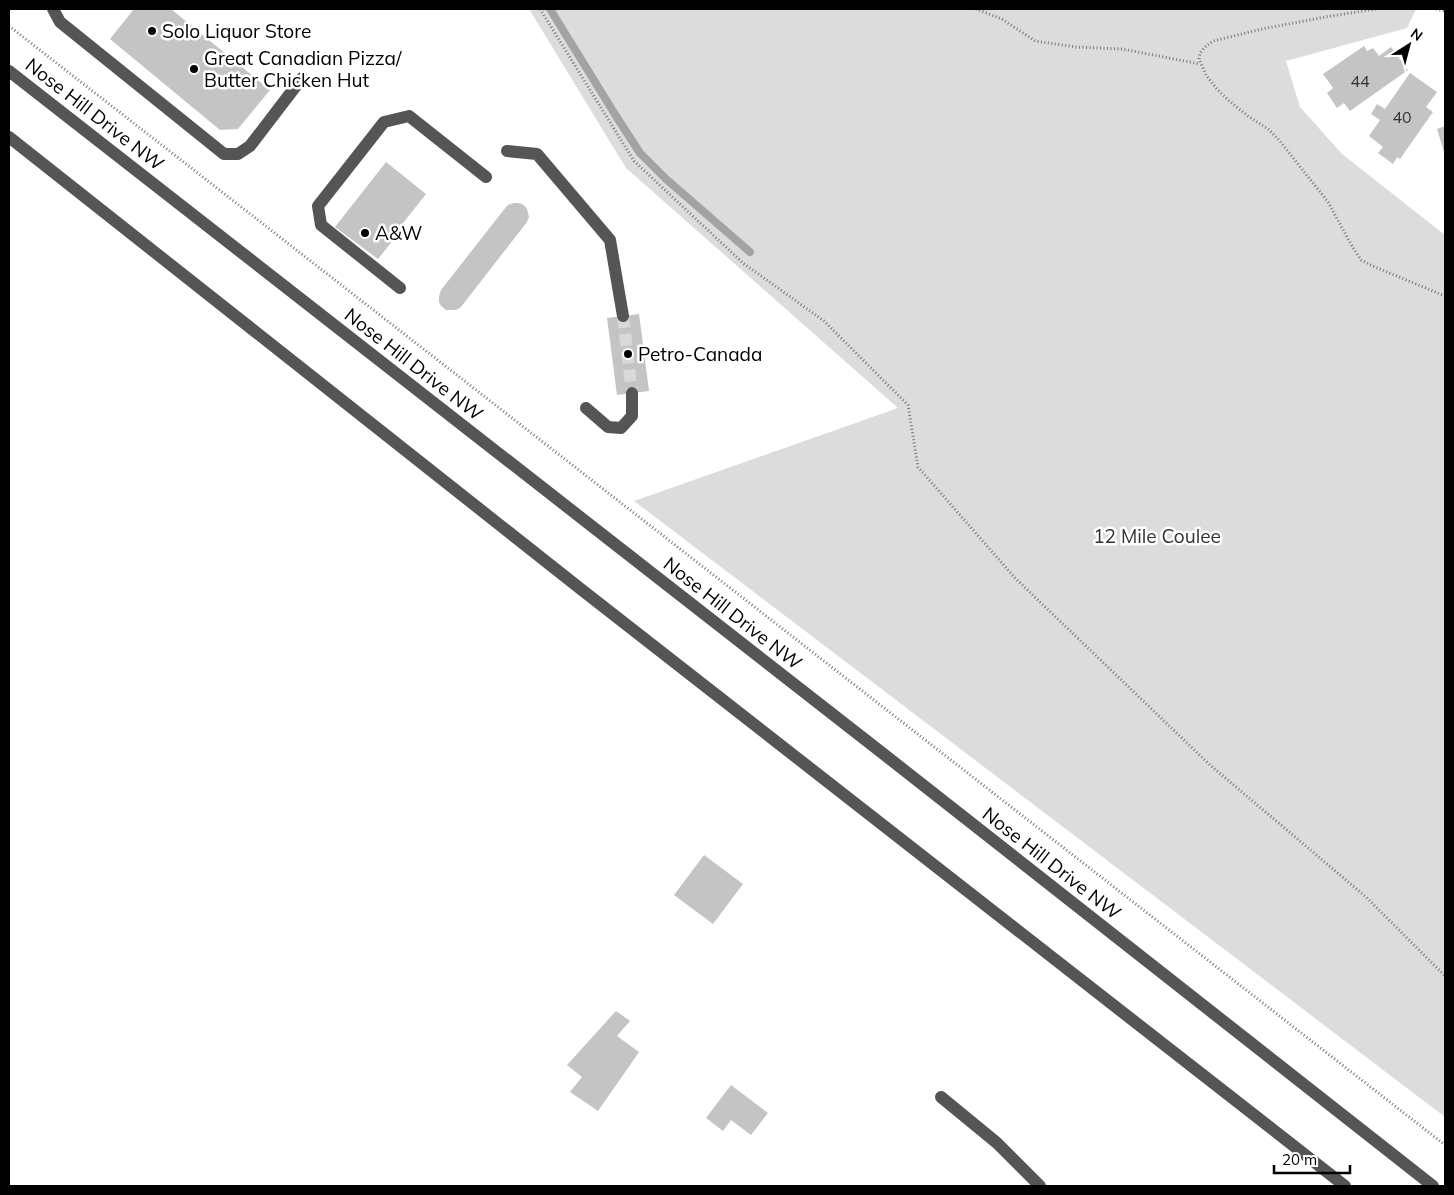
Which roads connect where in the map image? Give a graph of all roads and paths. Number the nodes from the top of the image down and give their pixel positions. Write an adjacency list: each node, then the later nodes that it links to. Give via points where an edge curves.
1 (53, 9): 10 (street, via 60,22 224,154 238,154 250,146)
2 (540, 9): 19 (path, via 634,161 743,263 824,321 908,405 918,467 1015,578 1210,765 1366,897)
3 (976, 9): 8 (path, via 1002,19 1035,41 1122,49)
4 (1376, 9): 8 (path, via 1262,29 1213,42 1200,53)
5 (1436, 9): 6 (path)
6 (1445, 11)
7 (9, 26): 21 (path)
8 (1200, 64): 15 (path, via 1222,94 1279,140 1328,202 1361,260)
9 (9, 71): 24 (street, Nose Hill Drive NW)
10 (302, 78)
11 (9, 137): 23 (street)
12 (507, 151): 16 (street, via 537,154 610,240)
13 (486, 177): 14 (street, via 409,116 384,122 318,206 320,225)
14 (400, 288)
15 (1445, 296)
16 (623, 316)
17 (632, 393): 18 (street, via 632,416 621,428 608,427)
18 (586, 408)
19 (1445, 976)
20 (941, 1097): 22 (street)
21 (1445, 1145)
22 (1040, 1186)
23 (1346, 1186)
24 (1433, 1186)

